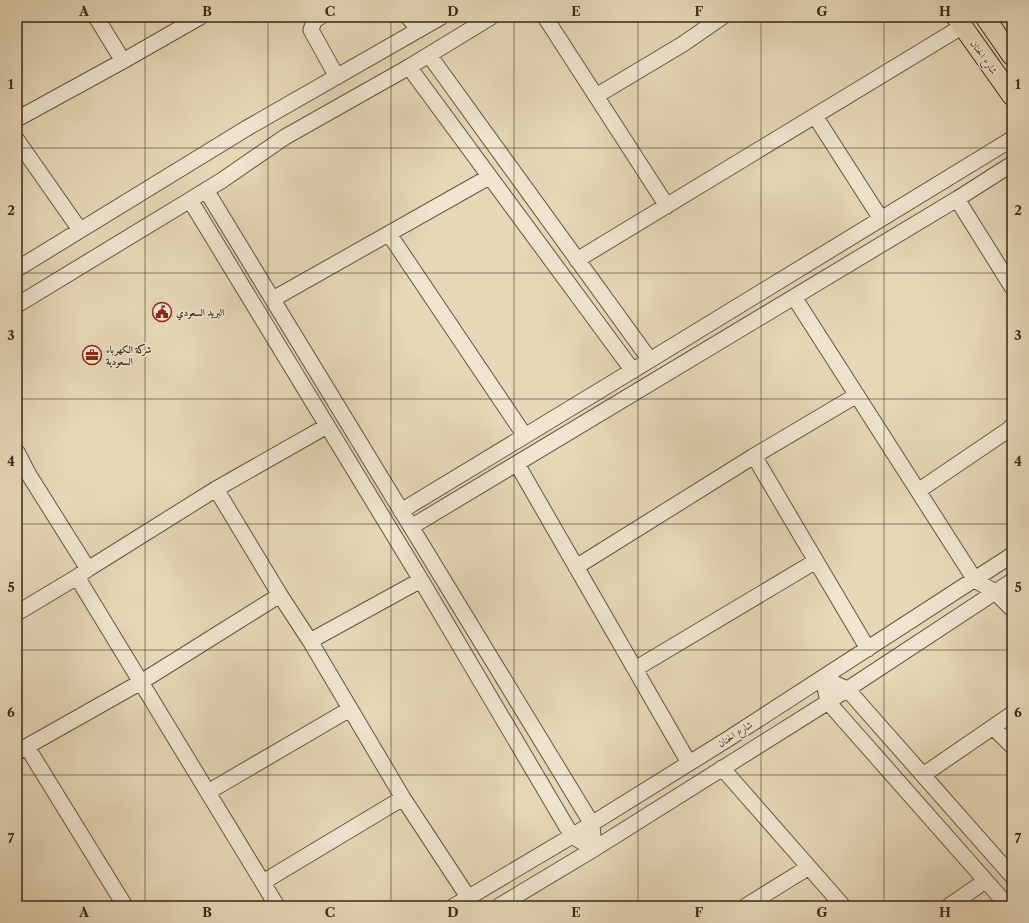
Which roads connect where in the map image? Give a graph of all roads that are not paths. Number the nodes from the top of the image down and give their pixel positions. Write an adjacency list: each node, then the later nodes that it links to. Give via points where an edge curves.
1 (96, 17): 14 (street)
2 (200, 17): 14 (street)
3 (320, 17): 16 (street, via 314,21 311,30)
4 (408, 17): 11 (street)
5 (441, 17): 11 (street)
6 (491, 17): 12 (street)
7 (545, 17): 17 (street)
8 (722, 17): 17 (street)
9 (984, 17): 13 (main road)
10 (960, 21): 18 (main road, شارع الحنان); 19 (street)
11 (419, 30): 16 (street)
12 (429, 55): 15 (street); 32 (street)
13 (1012, 56)
14 (123, 61): 20 (street)
15 (409, 67): 24 (street); 25 (street, via 284,137)
16 (337, 77): 30 (street, via 247,128)
17 (596, 96): 28 (street)
18 (1012, 96)
19 (815, 116): 28 (street); 29 (street)
20 (17, 119)
21 (1012, 139): 29 (street)
22 (17, 140): 30 (street)
23 (1012, 164): 27 (street)
24 (489, 176): 31 (street); 39 (street)
25 (206, 190): 26 (street); 36 (street)
26 (190, 200): 37 (street); 41 (street)
27 (957, 200): 34 (street); 35 (street)
28 (667, 206): 32 (street)
29 (881, 219): 38 (street)
30 (80, 230): 33 (street)
31 (389, 234): 36 (street); 43 (street)
32 (577, 260): 38 (street)
33 (17, 269)
34 (1012, 287)
35 (794, 297): 40 (street); 46 (street)
36 (273, 299): 50 (street)
37 (17, 305)
38 (650, 360): 39 (street)
39 (633, 371): 43 (street)
40 (857, 395): 45 (street); 49 (street)
41 (327, 426): 48 (street); 56 (street)
42 (1012, 426): 49 (street)
43 (525, 436): 50 (street)
44 (17, 452): 47 (street)
45 (754, 456): 53 (street); 54 (street)
46 (517, 464): 51 (street); 54 (street)
47 (23, 479): 55 (street)
48 (216, 489): 55 (street); 60 (street)
49 (918, 491): 57 (street)
50 (401, 511): 51 (street)
51 (411, 527): 80 (street)
52 (1012, 555): 57 (street, شارع الحنان)
53 (816, 561): 64 (street); 65 (street)
54 (576, 566): 65 (street)
55 (83, 573): 62 (street); 67 (street)
56 (421, 580): 63 (street); 81 (street)
57 (975, 580): 59 (street); 64 (street, شارع الحنان)
58 (1012, 581): 59 (street)
59 (995, 592): 61 (street); 68 (street)
60 (280, 595): 63 (street); 67 (street)
61 (1012, 610)
62 (17, 613)
63 (310, 641): 70 (street)
64 (868, 649): 66 (street, شارع الحنان)
65 (635, 669): 75 (street)
66 (823, 678): 68 (street); 69 (street); 75 (street, شارع الحنان)
67 (142, 682): 74 (street); 78 (street)
68 (847, 689): 69 (street); 77 (street)
69 (828, 702): 76 (street); 95 (street)
70 (350, 709): 78 (street); 79 (street)
71 (1012, 714): 72 (street)
72 (993, 727): 73 (street); 77 (street)
73 (1012, 746)
74 (22, 750): 88 (street)
75 (689, 763): 80 (street, شارع الحنان)
76 (722, 768): 82 (street); 83 (street)
77 (923, 775): 84 (street)
78 (208, 792): 85 (street)
79 (404, 798): 85 (street); 87 (street)
80 (592, 824): 81 (street, شارع الحنان); 82 (street)
81 (572, 836): 82 (street); 87 (street, شارع الحنان)
82 (594, 849): 91 (street)
83 (809, 868): 92 (street); 93 (street)
84 (1012, 876)
85 (263, 882): 89 (street)
86 (978, 886): 94 (street)
87 (468, 897): 90 (street, شارع الحنان)
88 (125, 906)
89 (277, 906)
90 (454, 906)
91 (499, 906)
92 (746, 906)
93 (843, 906)
94 (949, 906)
95 (1008, 906)

